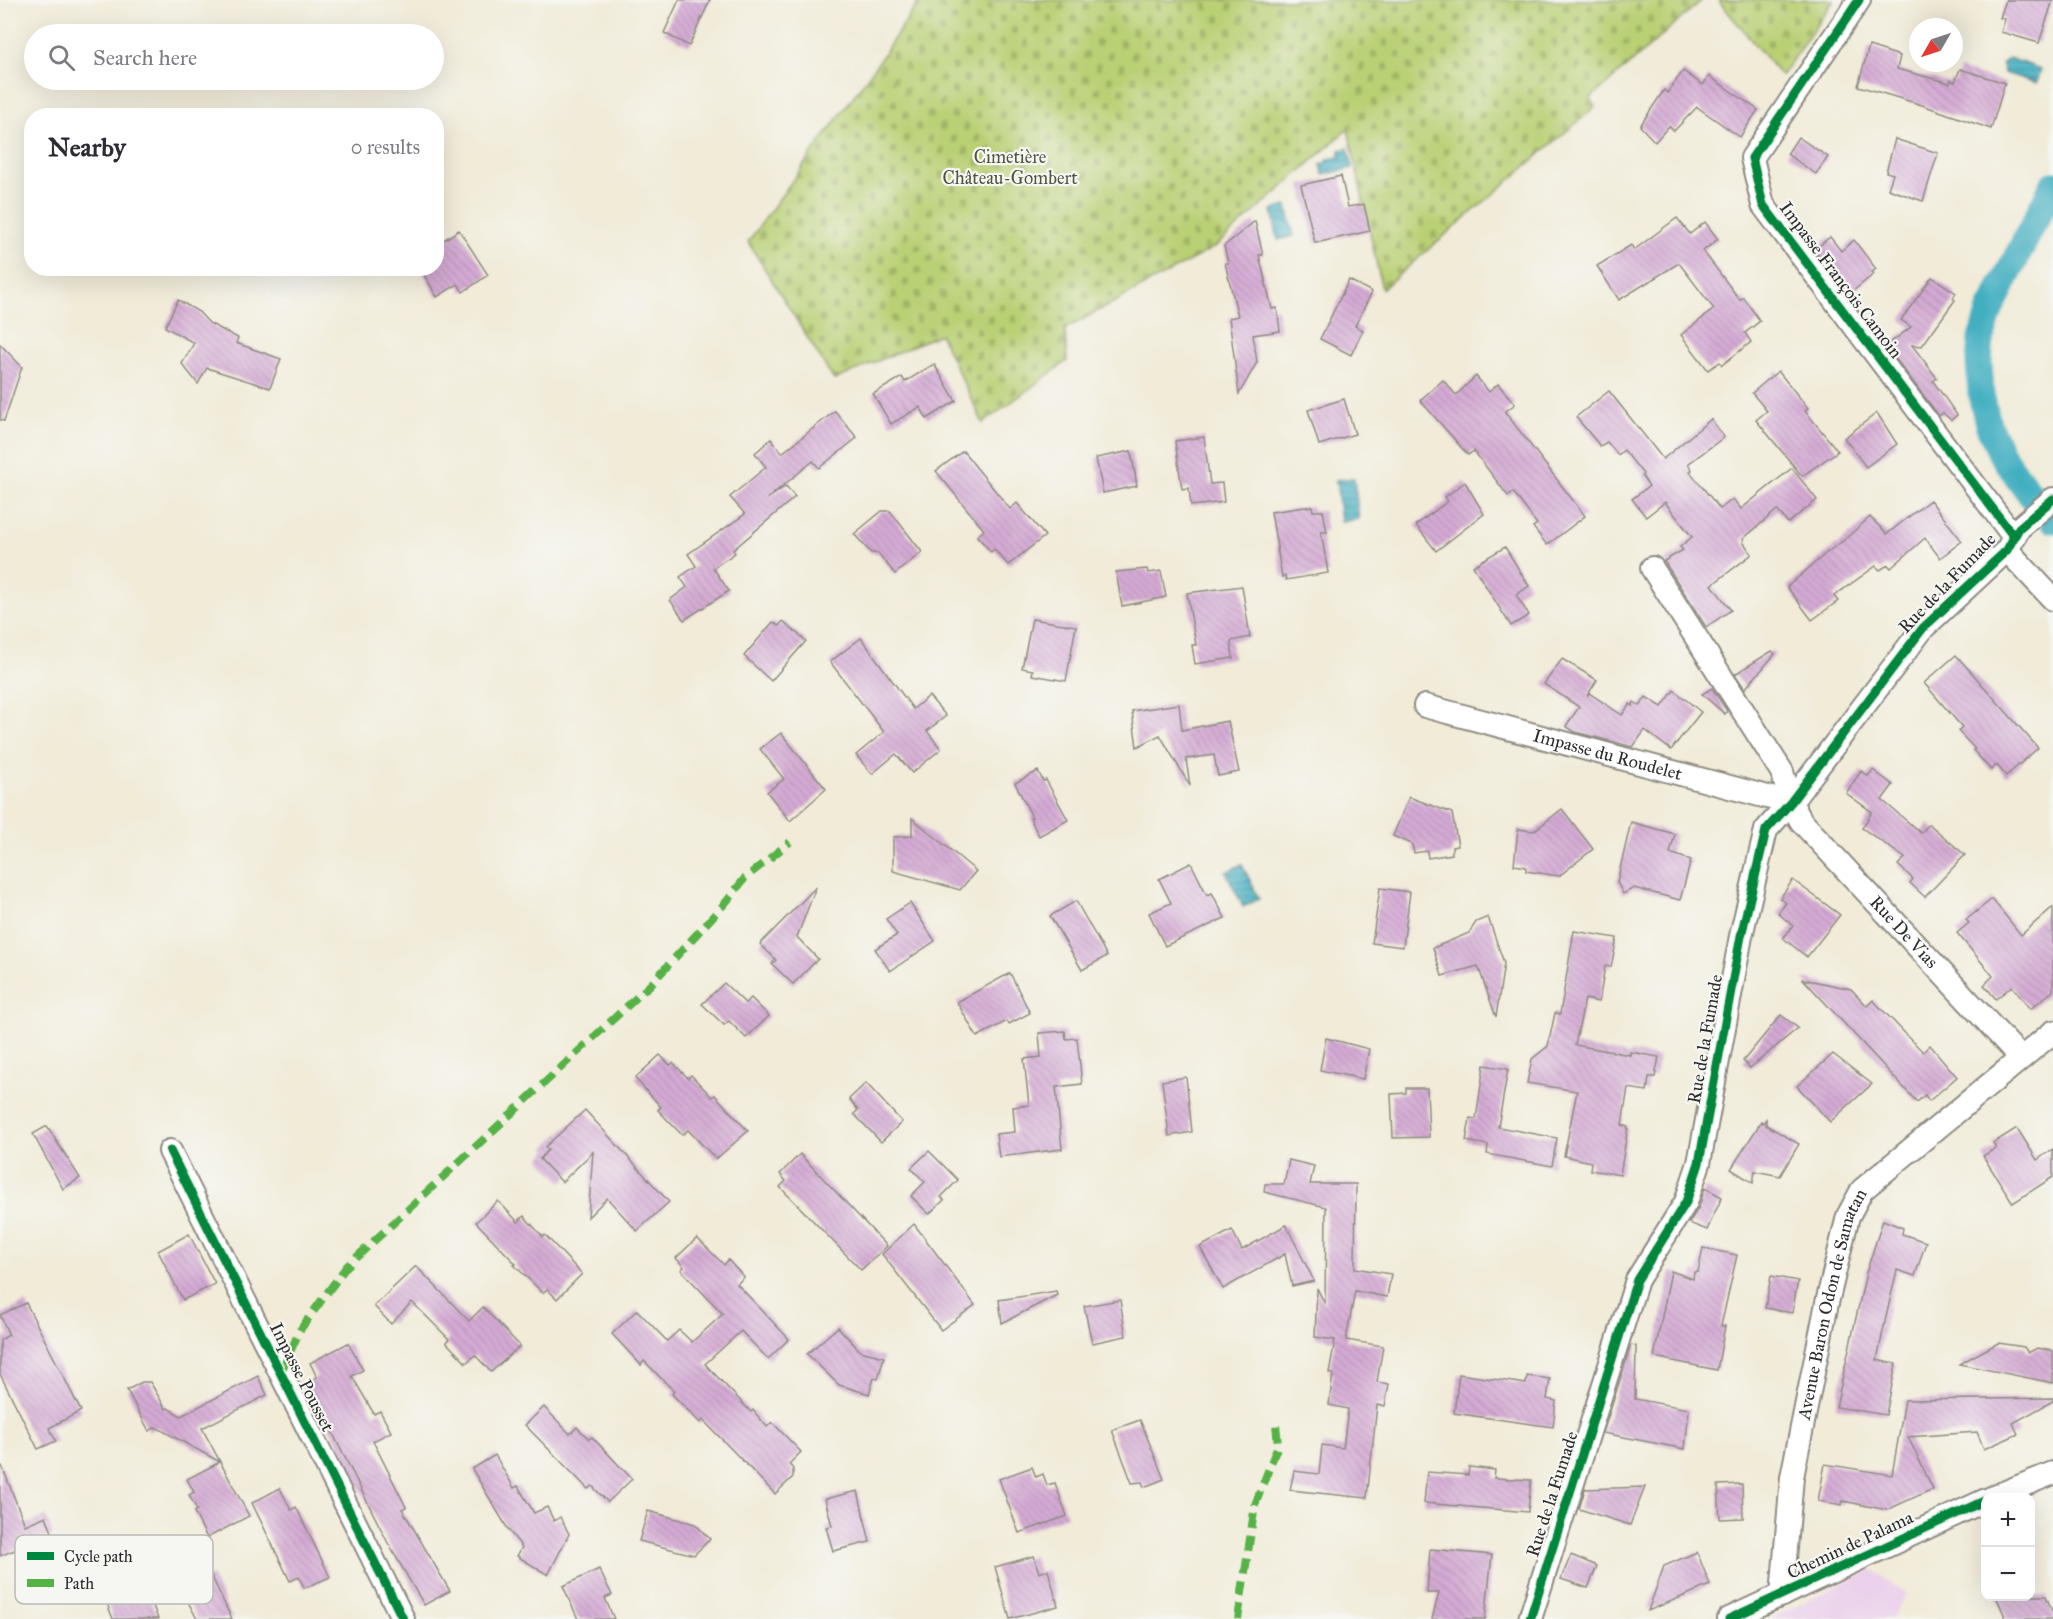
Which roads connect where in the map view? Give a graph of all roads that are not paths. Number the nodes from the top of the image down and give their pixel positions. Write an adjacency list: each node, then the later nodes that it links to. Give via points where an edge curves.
1 (1859, 0): 3 (street, Impasse François Camoin, via 1752,158 1763,205)
2 (2053, 499): 3 (street, Rue de la Fumade)
3 (2013, 539): 5 (street, Impasse François Camoin); 7 (street, Rue de la Fumade, via 1923,628)
4 (1652, 568): 7 (street, Rue De Vias, via 1782,772)
5 (2053, 599)
6 (1425, 706): 7 (street, Impasse du Roudelet)
7 (1791, 802): 9 (street, Rue De Vias, via 1801,821); 16 (street, Rue de la Fumade, via 1766,830 1759,857 1699,1163 1686,1202 1637,1280)
8 (2053, 1032): 9 (street, Avenue Baron Odon de Samatan)
9 (2021, 1058): 14 (street, Avenue Baron Odon de Samatan, via 1862,1190 1848,1216 1792,1477)
10 (170, 1151): 15 (street, Impasse Pousset)
11 (2053, 1473): 12 (street)
12 (2001, 1493)
13 (1981, 1502): 14 (street, Chemin de Palama)
14 (1782, 1595): 17 (street, Chemin de Palama)
15 (403, 1619)
16 (1530, 1619)
17 (1729, 1619)

